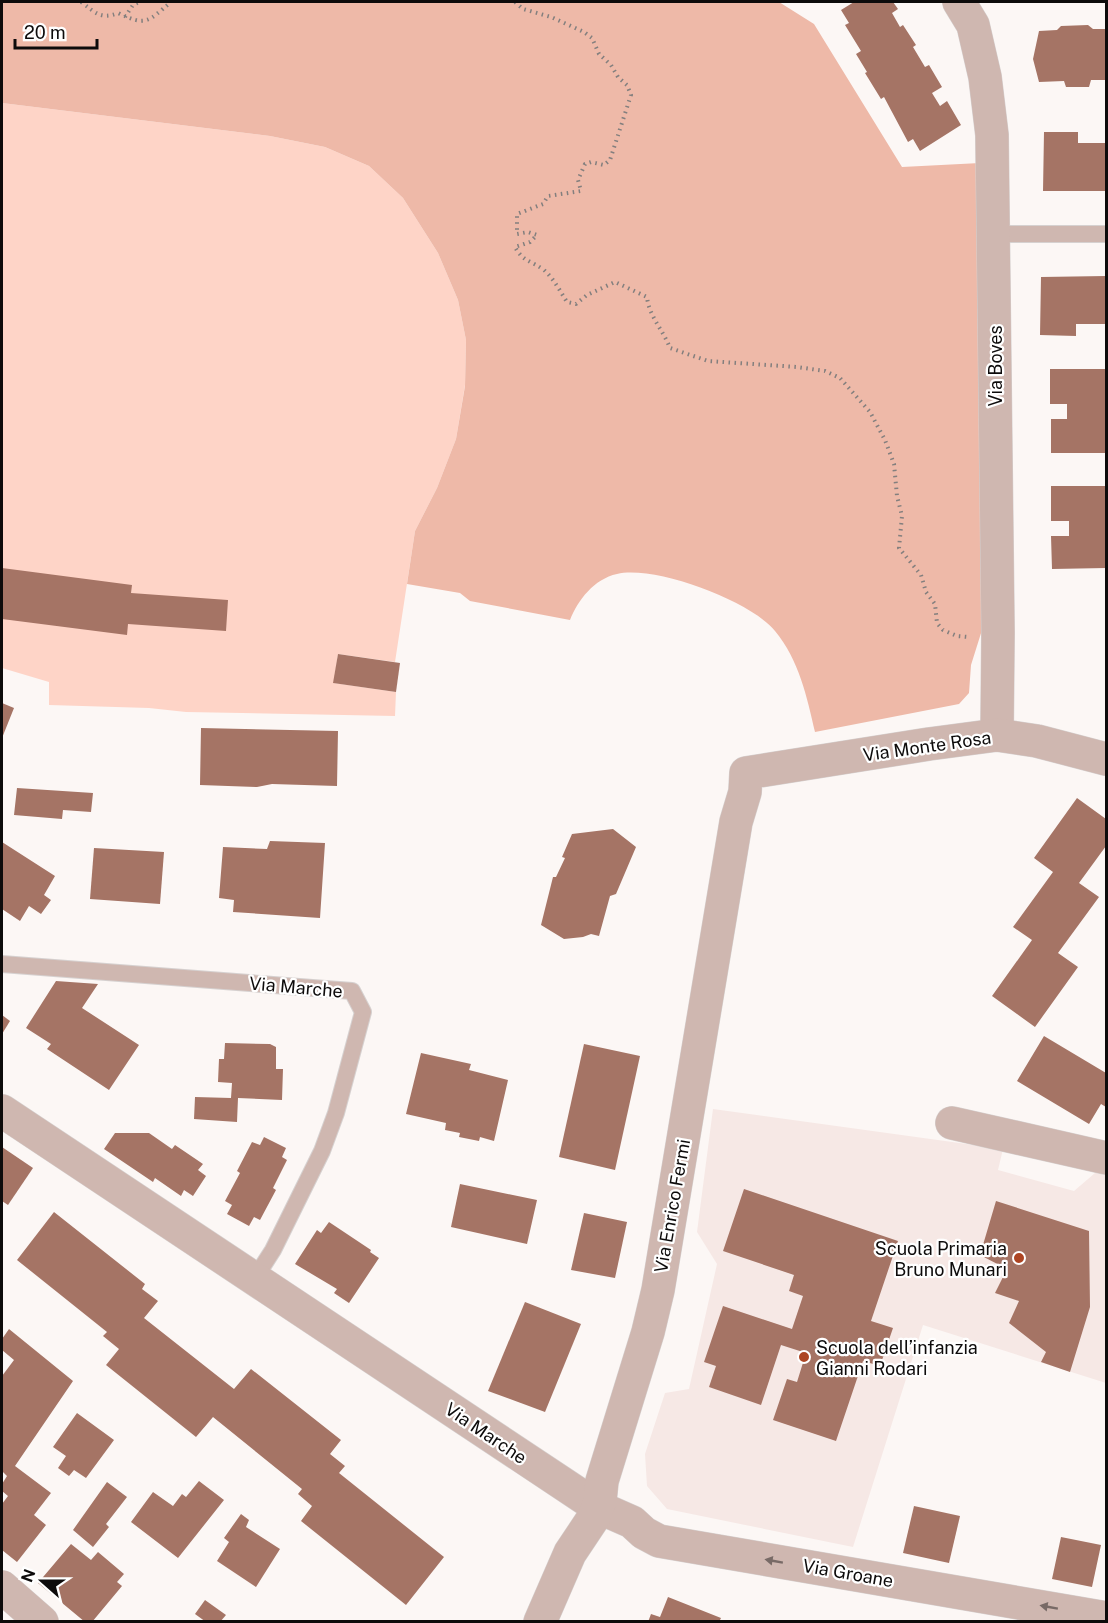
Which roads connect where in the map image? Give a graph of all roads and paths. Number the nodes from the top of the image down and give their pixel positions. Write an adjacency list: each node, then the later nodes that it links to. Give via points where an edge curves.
1 (81, 2): 6 (path, via 95,13)
2 (139, 2): 6 (path)
3 (171, 2): 6 (path, via 147,21)
4 (515, 2): 9 (path, via 592,38 599,54 631,95 610,160 604,165 585,164 578,180 580,191 548,196 543,204 517,214 517,234 537,235 515,247 520,257 544,270 567,302 576,304 615,282 647,297 648,310 670,348 685,354 708,361 825,371 840,378 870,412 885,440 894,464 902,516 899,548 921,575 935,604 937,623 957,636)
5 (966, 9): 7 (street, Via Boves, via 986,77 992,135)
6 (125, 16)
7 (994, 234): 8 (lane); 9 (street, Via Boves)
8 (1107, 234)
9 (998, 633): 10 (street, Via Boves)
10 (997, 735): 11 (street, Via Monte Rosa); 12 (street, Via Monte Rosa)
11 (1107, 759)
12 (746, 773): 18 (street, Via Enrico Fermi, via 658,1290 602,1481)
13 (2, 964): 17 (lane, Via Marche, via 352,991 363,1012 336,1113 317,1161)
14 (2, 1111): 17 (street, Via Marche)
15 (952, 1123): 16 (street)
16 (1107, 1158)
17 (255, 1278): 18 (street, Via Marche)
18 (598, 1507): 20 (street, Via Groane, one-way to 18, via 668,1543); 22 (street, Via Enrico Fermi, via 590,1527 570,1553)
19 (2, 1588): 21 (street)
20 (1107, 1618)
21 (42, 1622)
22 (540, 1622)

